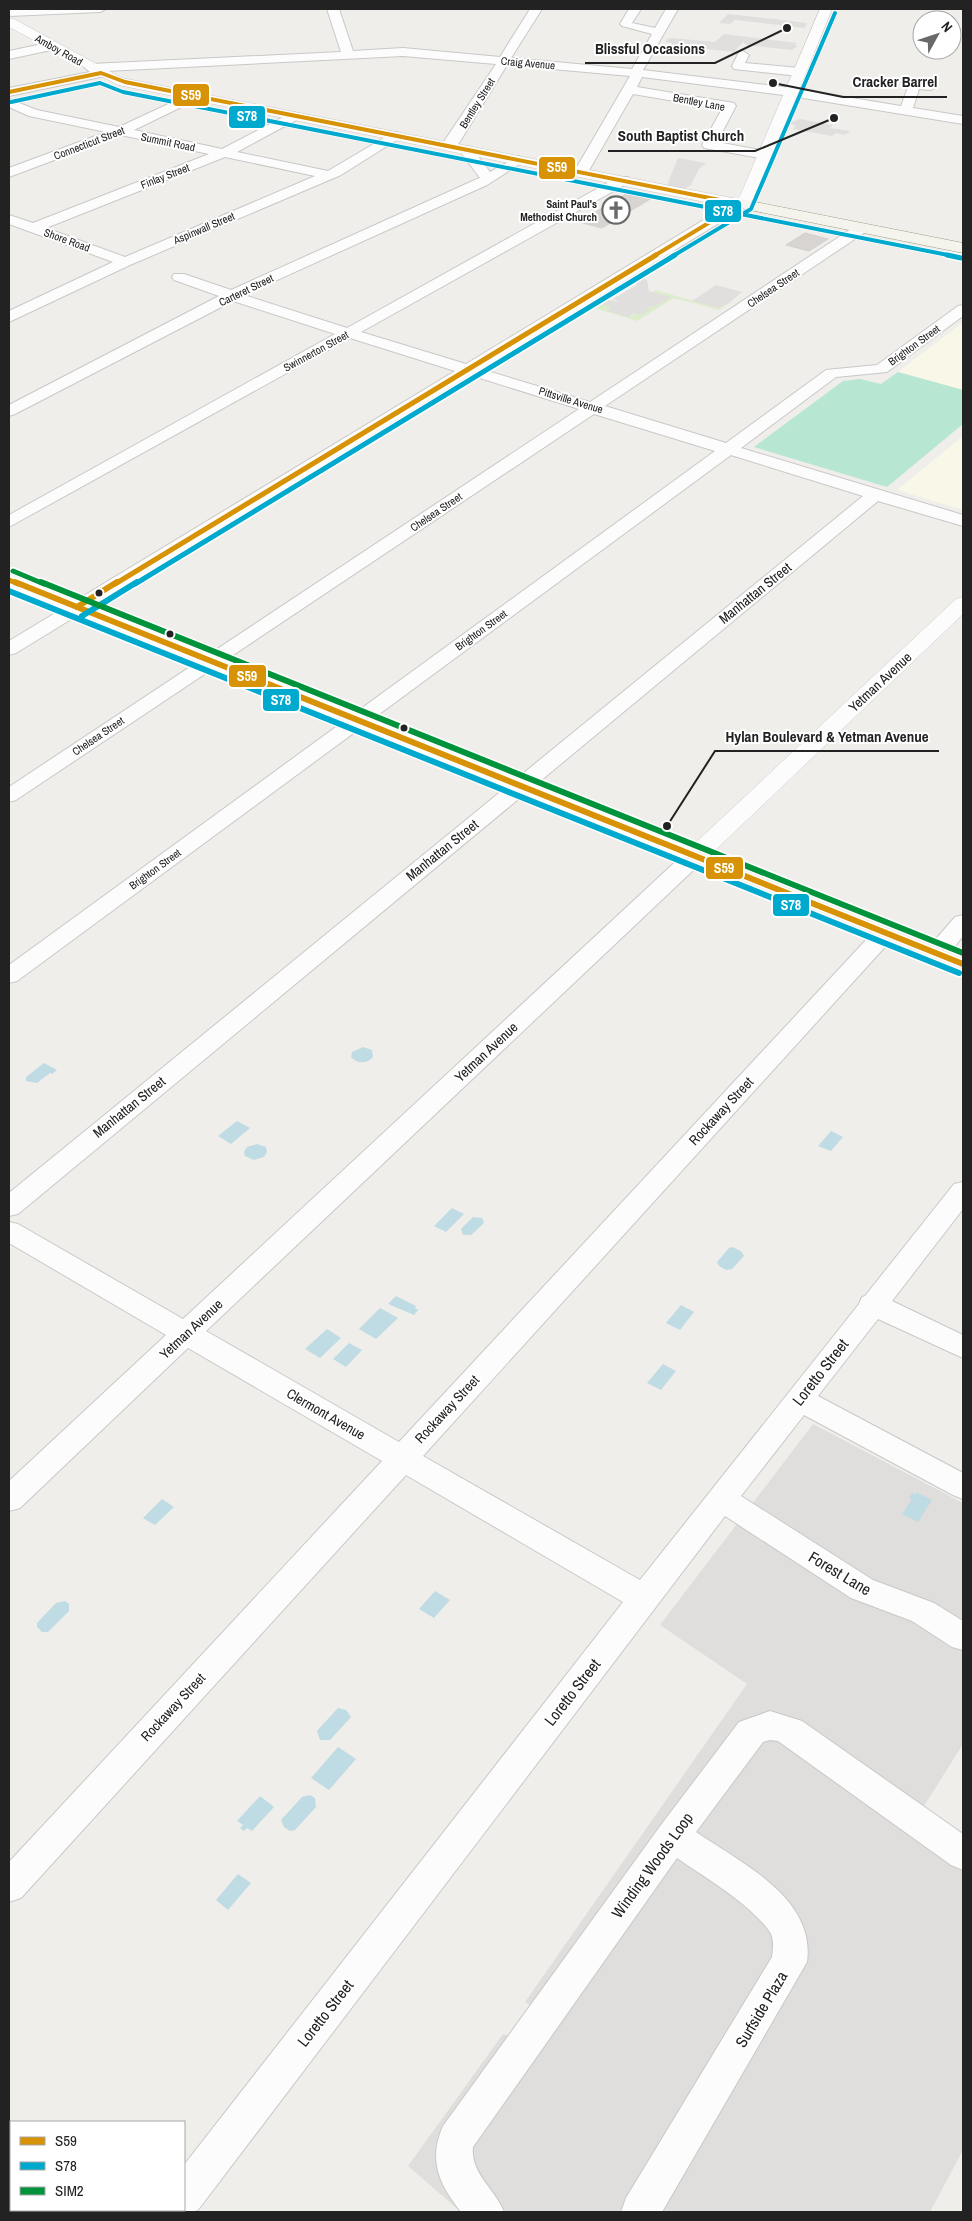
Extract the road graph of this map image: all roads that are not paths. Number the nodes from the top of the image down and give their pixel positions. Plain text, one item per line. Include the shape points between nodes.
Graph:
1 (100, 9) edge
2 (333, 9) edge
3 (536, 9) edge
4 (635, 9) edge
5 (672, 9) edge
6 (826, 9) edge
7 (9, 13) edge
8 (9, 22) edge
9 (658, 32) junction
10 (52, 46) junction
11 (348, 54) junction
12 (9, 55) edge
13 (743, 55) dead end
14 (503, 61) junction
15 (96, 70) junction
16 (799, 72) junction
17 (637, 73) junction
18 (931, 86) dead end
19 (629, 90) junction
20 (9, 92) edge
21 (791, 92) junction
22 (194, 96) junction
23 (9, 103) edge
24 (22, 110) junction
25 (906, 111) junction
26 (9, 115) edge
27 (293, 116) junction
28 (963, 120) edge
29 (119, 132) junction
30 (397, 136) junction
31 (448, 146) junction
32 (466, 150) junction
33 (223, 153) junction
34 (765, 156) junction
35 (519, 160) junction
36 (582, 172) junction
37 (9, 173) edge
38 (329, 175) junction
39 (488, 179) junction
40 (623, 180) junction
41 (740, 204) junction
42 (9, 219) edge
43 (33, 228) junction
44 (862, 228) junction
45 (963, 248) edge
46 (125, 262) junction
47 (180, 277) dead end
48 (233, 296) junction
49 (963, 309) edge
50 (9, 317) edge
51 (348, 333) junction
52 (468, 370) junction
53 (594, 407) junction
54 (9, 411) edge
55 (729, 449) junction
56 (876, 494) junction
57 (963, 521) edge
58 (9, 522) edge
59 (9, 580) edge
60 (963, 603) edge
61 (77, 607) junction
62 (9, 649) edge
63 (211, 662) junction
64 (357, 720) junction
65 (521, 786) junction
66 (9, 796) edge
67 (695, 856) junction
68 (963, 922) edge
69 (886, 932) junction
70 (936, 953) junction
71 (963, 964) edge
72 (9, 976) edge
73 (961, 1196) edge
74 (9, 1207) edge
75 (9, 1231) edge
76 (872, 1304) junction
77 (186, 1333) junction
78 (963, 1347) edge
79 (799, 1399) junction
80 (402, 1458) junction
81 (963, 1487) edge
82 (721, 1498) junction
83 (9, 1499) edge
84 (644, 1598) junction
85 (963, 1637) edge
86 (673, 1836) junction
87 (963, 1854) edge
88 (9, 1886) edge
89 (185, 2195) edge
90 (485, 2212) edge
91 (640, 2212) edge

1 - 7 street
2 - 11 street
3 - 14 street, Bentley Street
4 - 9 street via 626,24 628,26
5 - 9 street
6 - 16 street
8 - 10 street, Amboy Road
9 - 17 street
10 - 12 street
10 - 15 street, Amboy Road
11 - 14 street, Craig Avenue via 396,52
11 - 15 street, Craig Avenue
13 - 16 street via 738,66
14 - 17 street, Craig Avenue
14 - 31 street, Bentley Street
15 - 20 street, Craig Avenue
15 - 22 street, Amboy Road via 122,82
16 - 21 street
17 - 19 street
17 - 21 street, Craig Avenue
18 - 25 street via 914,84
19 - 34 street, Bentley Lane via 730,106 709,145
19 - 36 street
21 - 25 street, Craig Avenue
21 - 34 street
22 - 27 street, Amboy Road
22 - 29 street, Connecticut Street
23 - 24 street, Summit Road
24 - 26 street
24 - 29 street, Summit Road
25 - 28 street, Craig Avenue
27 - 30 street, Amboy Road
27 - 33 street, Finlay Street
29 - 33 street, Summit Road
29 - 37 street, Connecticut Street
30 - 31 street, Amboy Road
30 - 38 street, Aspinwall Street
31 - 32 street, Amboy Road
32 - 35 street, Amboy Road
32 - 39 street
33 - 38 street, Summit Road
33 - 43 street, Finlay Street
34 - 41 street via 747,198
35 - 36 street, Amboy Road
35 - 39 street, Carteret Street
36 - 40 street, Amboy Road
38 - 46 street, Aspinwall Street
39 - 48 street, Carteret Street
40 - 41 street, Amboy Road
40 - 51 street, Swinnerton Street
41 - 44 main road, Amboy Road
41 - 52 street
42 - 43 street, Shore Road
43 - 46 street, Shore Road
44 - 45 main road, Amboy Road
44 - 53 street, Chelsea Street
46 - 50 street, Aspinwall Street
47 - 48 street, Pittsville Avenue
48 - 51 street, Pittsville Avenue
48 - 54 street, Carteret Street
49 - 55 street, Brighton Street via 881,369 832,373
51 - 52 street, Pittsville Avenue
51 - 58 street, Swinnerton Street
52 - 53 street, Pittsville Avenue
52 - 61 street
53 - 55 street, Pittsville Avenue
53 - 63 street, Chelsea Street
55 - 56 street, Pittsville Avenue
55 - 64 street, Brighton Street
56 - 57 street, Pittsville Avenue
56 - 65 street, Manhattan Street
59 - 61 street
60 - 67 street, Yetman Avenue
61 - 62 street
61 - 63 street
63 - 64 street
63 - 66 street, Chelsea Street
64 - 65 street
64 - 72 street, Brighton Street
65 - 67 street
65 - 74 street, Manhattan Street
67 - 69 main road
67 - 77 street, Yetman Avenue
68 - 70 street
69 - 70 main road
69 - 80 street, Rockaway Street
70 - 71 main road
73 - 76 street, Loretto Street
75 - 77 street, Clermont Avenue
76 - 78 street
76 - 79 street, Loretto Street
77 - 80 street, Clermont Avenue
77 - 83 street, Yetman Avenue
79 - 81 street
79 - 82 street, Loretto Street
80 - 84 street, Clermont Avenue
80 - 88 street, Rockaway Street
82 - 84 street, Loretto Street
82 - 85 street, Forest Lane via 862,1588 923,1612
84 - 89 street, Loretto Street
86 - 87 street, Winding Woods Loop via 751,1732 768,1724 790,1731
86 - 90 street, Winding Woods Loop via 456,2139 452,2156 455,2167
86 - 91 street, Surfside Plaza via 767,1903 785,1925 792,1945 789,1962

